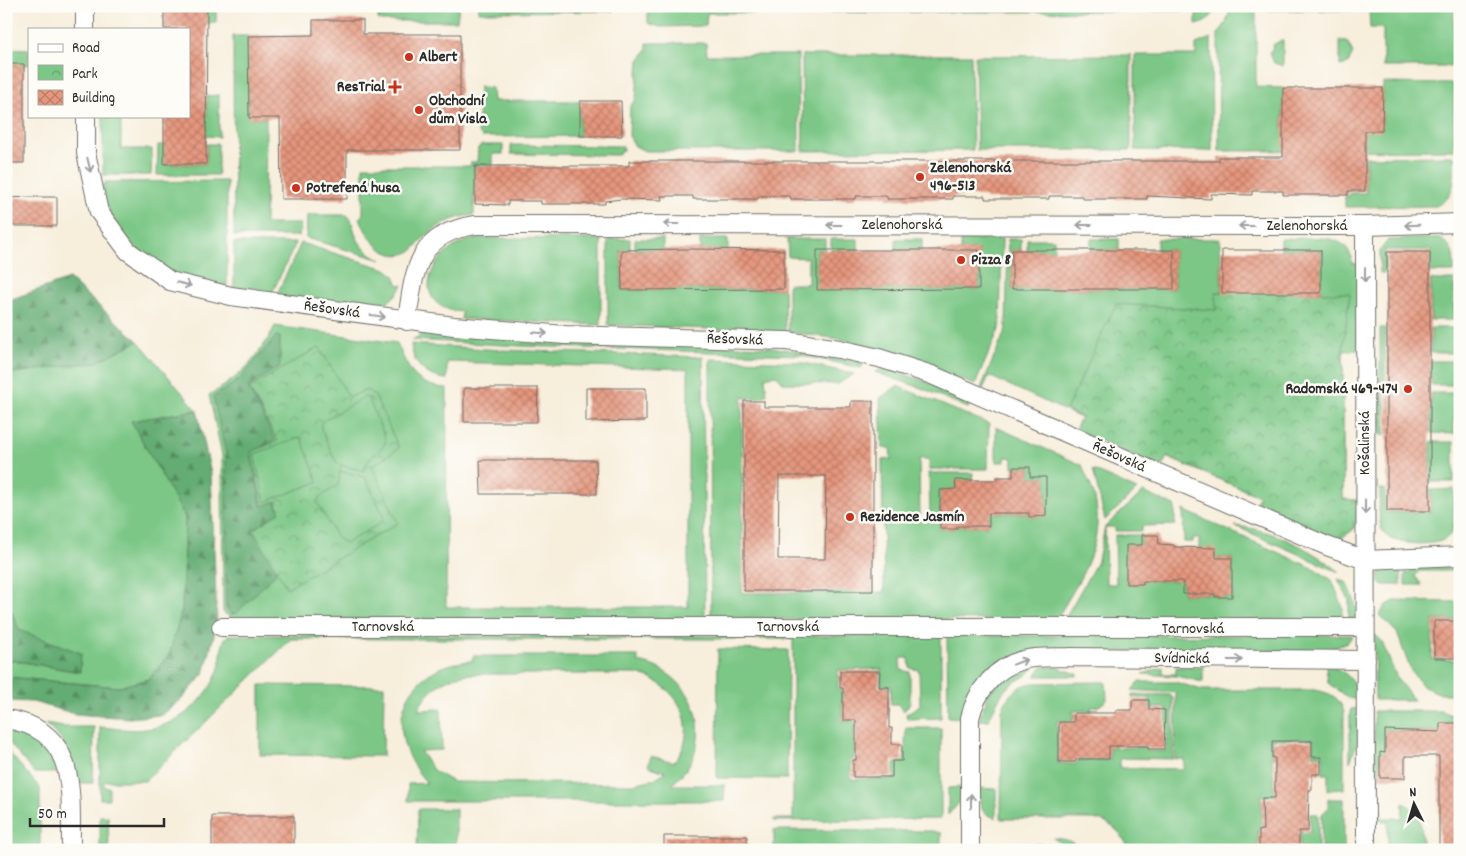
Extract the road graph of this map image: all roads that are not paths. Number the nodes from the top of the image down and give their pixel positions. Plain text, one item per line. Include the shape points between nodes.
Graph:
1 (85, 6) edge
2 (86, 28) edge
3 (86, 118) edge
4 (1460, 223) edge
5 (1365, 226) junction
6 (407, 321) junction
7 (1460, 556) edge
8 (1365, 560) junction
9 (221, 627) dead end
10 (1355, 627) dead end
11 (1366, 660) junction
12 (6, 719) edge
13 (70, 850) edge
14 (970, 850) edge
15 (1366, 850) edge

1 - 2 street
3 -> 6 street, Řešovská via 86,152 99,212 128,251 170,281 231,296
4 -> 5 street, Zelenohorská
5 -> 6 street, Zelenohorská via 476,225 448,231 425,249 416,267
5 -> 8 street, Košalinská
6 -> 8 street, Řešovská via 565,335 787,341 879,358 932,375 1227,504
7 - 8 street, Řešovská
8 - 11 street, Košalinská
9 - 10 street, Tarnovská
14 -> 11 street, Svídnická via 970,718 973,704 996,674 1023,660 1070,657
11 - 15 street
12 - 13 street via 38,728 63,757 69,772

